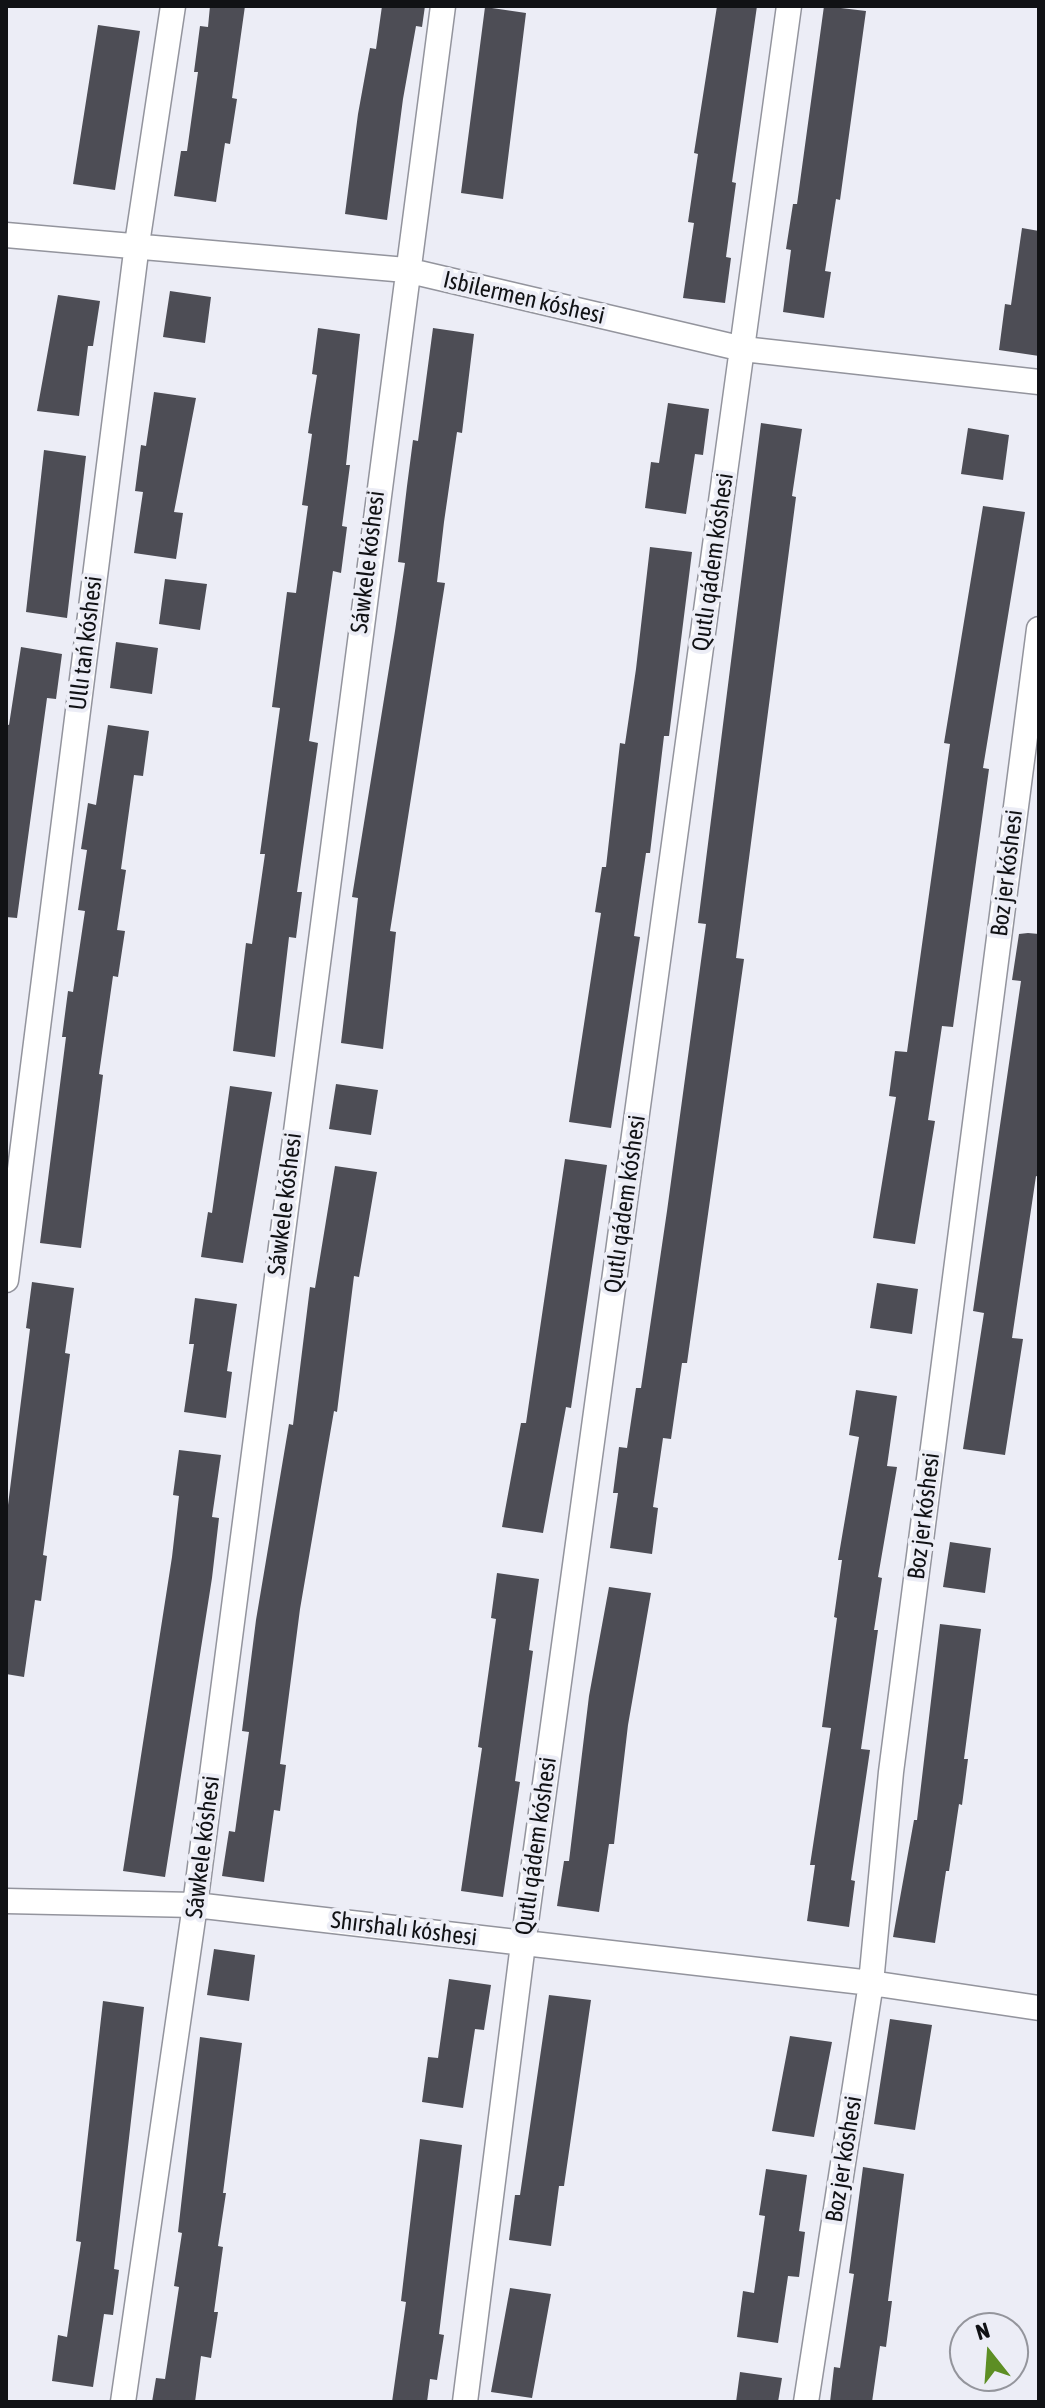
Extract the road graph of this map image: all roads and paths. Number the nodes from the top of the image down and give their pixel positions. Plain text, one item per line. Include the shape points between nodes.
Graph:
1 (173, 6) edge
2 (443, 6) edge
3 (789, 6) edge
4 (6, 235) edge
5 (137, 244) junction
6 (406, 270) junction
7 (743, 349) junction
8 (1039, 382) edge
9 (1039, 629) edge
10 (6, 1280) edge
11 (6, 1901) edge
12 (195, 1905) junction
13 (523, 1944) junction
14 (871, 1983) junction
15 (1039, 2008) edge
16 (123, 2402) edge
17 (465, 2402) edge
18 (806, 2402) edge

1 - 5 street, Ullı tań kóshesi
2 - 6 street, Sáwkele kóshesi
3 - 7 street, Qutlı qádem kóshesi
4 - 5 street, Isbilermen kóshesi
5 - 6 street, Isbilermen kóshesi
5 - 10 street, Ullı tań kóshesi
6 - 7 street, Isbilermen kóshesi
6 - 12 street, Sáwkele kóshesi
7 - 8 street, Isbilermen kóshesi
7 - 13 street, Qutlı qádem kóshesi
9 - 14 street, Boz jer kóshesi via 891,1772
11 - 12 street, Shırshalı kóshesi
12 - 13 street, Shırshalı kóshesi
12 - 16 street, Sáwkele kóshesi
13 - 14 street, Shırshalı kóshesi
13 - 17 street, Qutlı qádem kóshesi
14 - 15 street, Shırshalı kóshesi
14 - 18 street, Boz jer kóshesi

